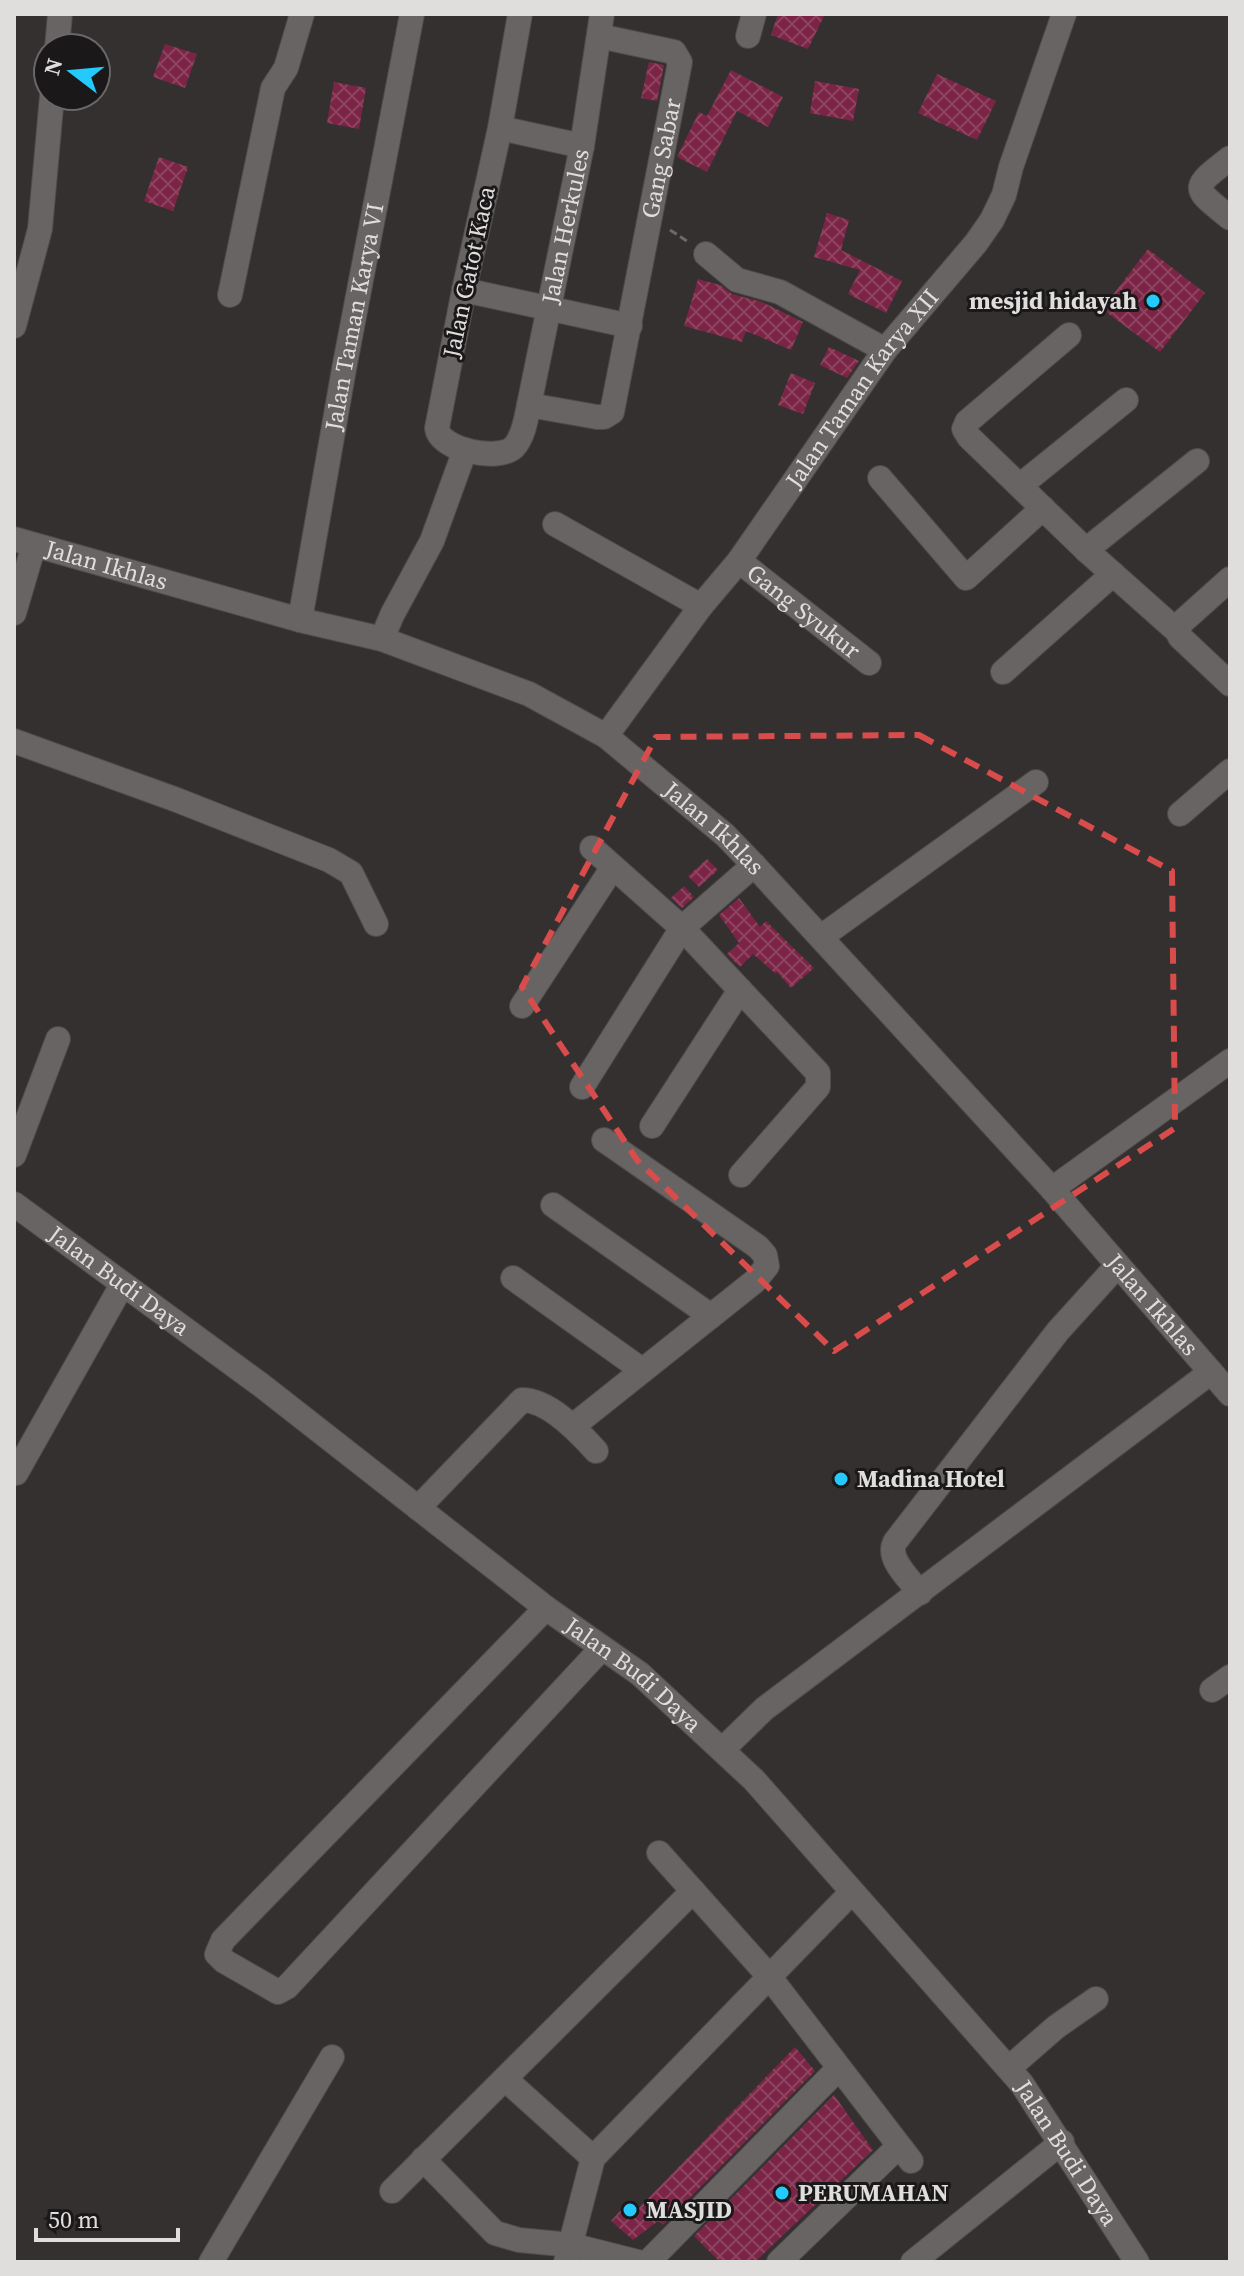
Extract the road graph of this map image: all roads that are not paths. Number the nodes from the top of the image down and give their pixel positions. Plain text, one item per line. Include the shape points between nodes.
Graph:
1 (302, 14) edge
2 (412, 14) edge
3 (520, 14) edge
4 (1064, 14) edge
5 (600, 25) edge
6 (51, 112) edge
7 (500, 128) junction
8 (582, 146) junction
9 (1230, 158) edge
10 (1230, 218) edge
11 (706, 254) road end
12 (464, 290) junction
13 (230, 295) dead end
14 (547, 309) junction
15 (14, 326) edge
16 (630, 326) junction
17 (1069, 335) dead end
18 (885, 350) junction
19 (1126, 400) dead end
20 (529, 405) junction
21 (465, 450) junction
22 (1197, 461) dead end
23 (880, 478) dead end
24 (1021, 485) junction
25 (1043, 508) junction
26 (555, 524) dead end
27 (24, 542) edge
28 (1086, 550) junction
29 (739, 561) junction
30 (1113, 574) junction
31 (1230, 579) edge
32 (701, 606) junction
33 (14, 613) edge
34 (300, 620) junction
35 (1177, 631) junction
36 (382, 639) junction
37 (869, 663) dead end
38 (1003, 672) dead end
39 (1230, 684) edge
40 (606, 736) junction
41 (14, 741) edge
42 (1230, 771) edge
43 (1036, 782) dead end
44 (1180, 814) dead end
45 (592, 848) dead end
46 (754, 865) junction
47 (613, 867) junction
48 (376, 924) dead end
49 (682, 928) junction
50 (821, 937) junction
51 (740, 990) junction
52 (522, 1006) dead end
53 (58, 1039) dead end
54 (1230, 1061) edge
55 (582, 1087) dead end
56 (652, 1126) dead end
57 (604, 1140) dead end
58 (14, 1155) edge
59 (741, 1175) dead end
60 (1052, 1189) junction
61 (14, 1204) edge
62 (553, 1205) dead end
63 (1117, 1266) junction
64 (513, 1278) dead end
65 (122, 1285) junction
66 (711, 1316) junction
67 (642, 1370) junction
68 (1211, 1372) junction
69 (1230, 1394) edge
70 (573, 1426) junction
71 (596, 1451) dead end
72 (16, 1473) edge
73 (418, 1508) junction
74 (920, 1593) junction
75 (546, 1608) junction
76 (602, 1648) junction
77 (722, 1750) junction
78 (659, 1853) dead end
79 (693, 1891) junction
80 (851, 1893) junction
81 (768, 1975) junction
82 (1096, 1999) dead end
83 (332, 2057) dead end
84 (839, 2068) junction
85 (1009, 2068) junction
86 (505, 2079) junction
87 (1062, 2142) junction
88 (593, 2158) junction
89 (423, 2159) junction
90 (392, 2191) dead end
91 (569, 2254) edge
92 (211, 2262) edge
93 (638, 2262) edge
94 (648, 2262) edge
95 (779, 2262) edge
96 (913, 2262) edge
97 (1137, 2262) edge

1 - 13 street via 286,68 273,88
2 - 34 street, Jalan Taman Karya VI
3 - 7 street, Jalan Gatot Kaca
4 - 18 street, Jalan Taman Karya XII via 992,220
5 - 8 street, Jalan Herkules
5 - 16 street, Gang Sabar via 679,56 659,222
6 - 15 street via 40,229
7 - 8 street
7 - 12 street, Jalan Gatot Kaca
8 - 14 street, Jalan Herkules
9 - 10 street via 1203,179 1200,188
11 - 18 street via 737,280 780,292
12 - 14 street
12 - 21 street, Jalan Gatot Kaca via 437,428 444,442
14 - 16 street
14 - 20 street, Jalan Herkules
16 - 20 street via 608,416
17 - 24 street via 965,426 969,437
18 - 29 street, Jalan Taman Karya XII
19 - 24 street
20 - 21 street, Jalan Herkules via 513,448 495,455
21 - 36 street via 432,541
22 - 28 street
23 - 25 street via 966,578
24 - 25 street
25 - 28 street
26 - 32 street
27 - 33 street
27 - 34 street, Jalan Ikhlas
28 - 30 street
29 - 32 street, Jalan Taman Karya XII
29 - 37 street, Gang Syukur
30 - 35 street
30 - 38 street
31 - 35 street
32 - 40 street, Jalan Taman Karya XII
34 - 36 street, Jalan Ikhlas
35 - 39 street
36 - 40 street, Jalan Ikhlas via 529,694
40 - 46 street, Jalan Ikhlas
41 - 48 street via 329,860 351,873
42 - 44 street
43 - 50 street
45 - 47 street
46 - 49 street
46 - 50 street, Jalan Ikhlas
47 - 49 street
47 - 52 street
49 - 51 street
49 - 55 street
50 - 60 street, Jalan Ikhlas
51 - 56 street
51 - 59 street via 819,1078 818,1087
53 - 58 street
54 - 60 street
57 - 66 street via 765,1255 763,1272
60 - 63 street, Jalan Ikhlas
61 - 65 street, Jalan Budi Daya
62 - 66 street
63 - 68 street, Jalan Ikhlas
63 - 74 street via 1058,1331 895,1542 894,1558
64 - 67 street
65 - 72 street
65 - 73 street, Jalan Budi Daya
66 - 67 street
67 - 70 street
68 - 69 street, Jalan Ikhlas
68 - 74 street
70 - 71 street
70 - 73 street via 532,1400 522,1400
73 - 75 street, Jalan Budi Daya
74 - 77 street via 764,1709
75 - 76 street, Jalan Budi Daya
75 - 76 street via 223,1940 217,1954 224,1961 278,1992 287,1987
76 - 77 street, Jalan Budi Daya via 640,1674
77 - 80 street, Jalan Budi Daya
78 - 79 street
79 - 81 street
79 - 86 street
80 - 81 street
80 - 85 street, Jalan Budi Daya
81 - 84 street
81 - 88 street
82 - 85 street
83 - 92 street
84 - 94 street
84 - 95 street via 905,2154
85 - 87 street, Jalan Budi Daya
86 - 88 street
86 - 89 street
87 - 96 street
87 - 97 street, Jalan Budi Daya
88 - 91 street
89 - 90 street
89 - 91 street via 495,2233
91 - 93 street

